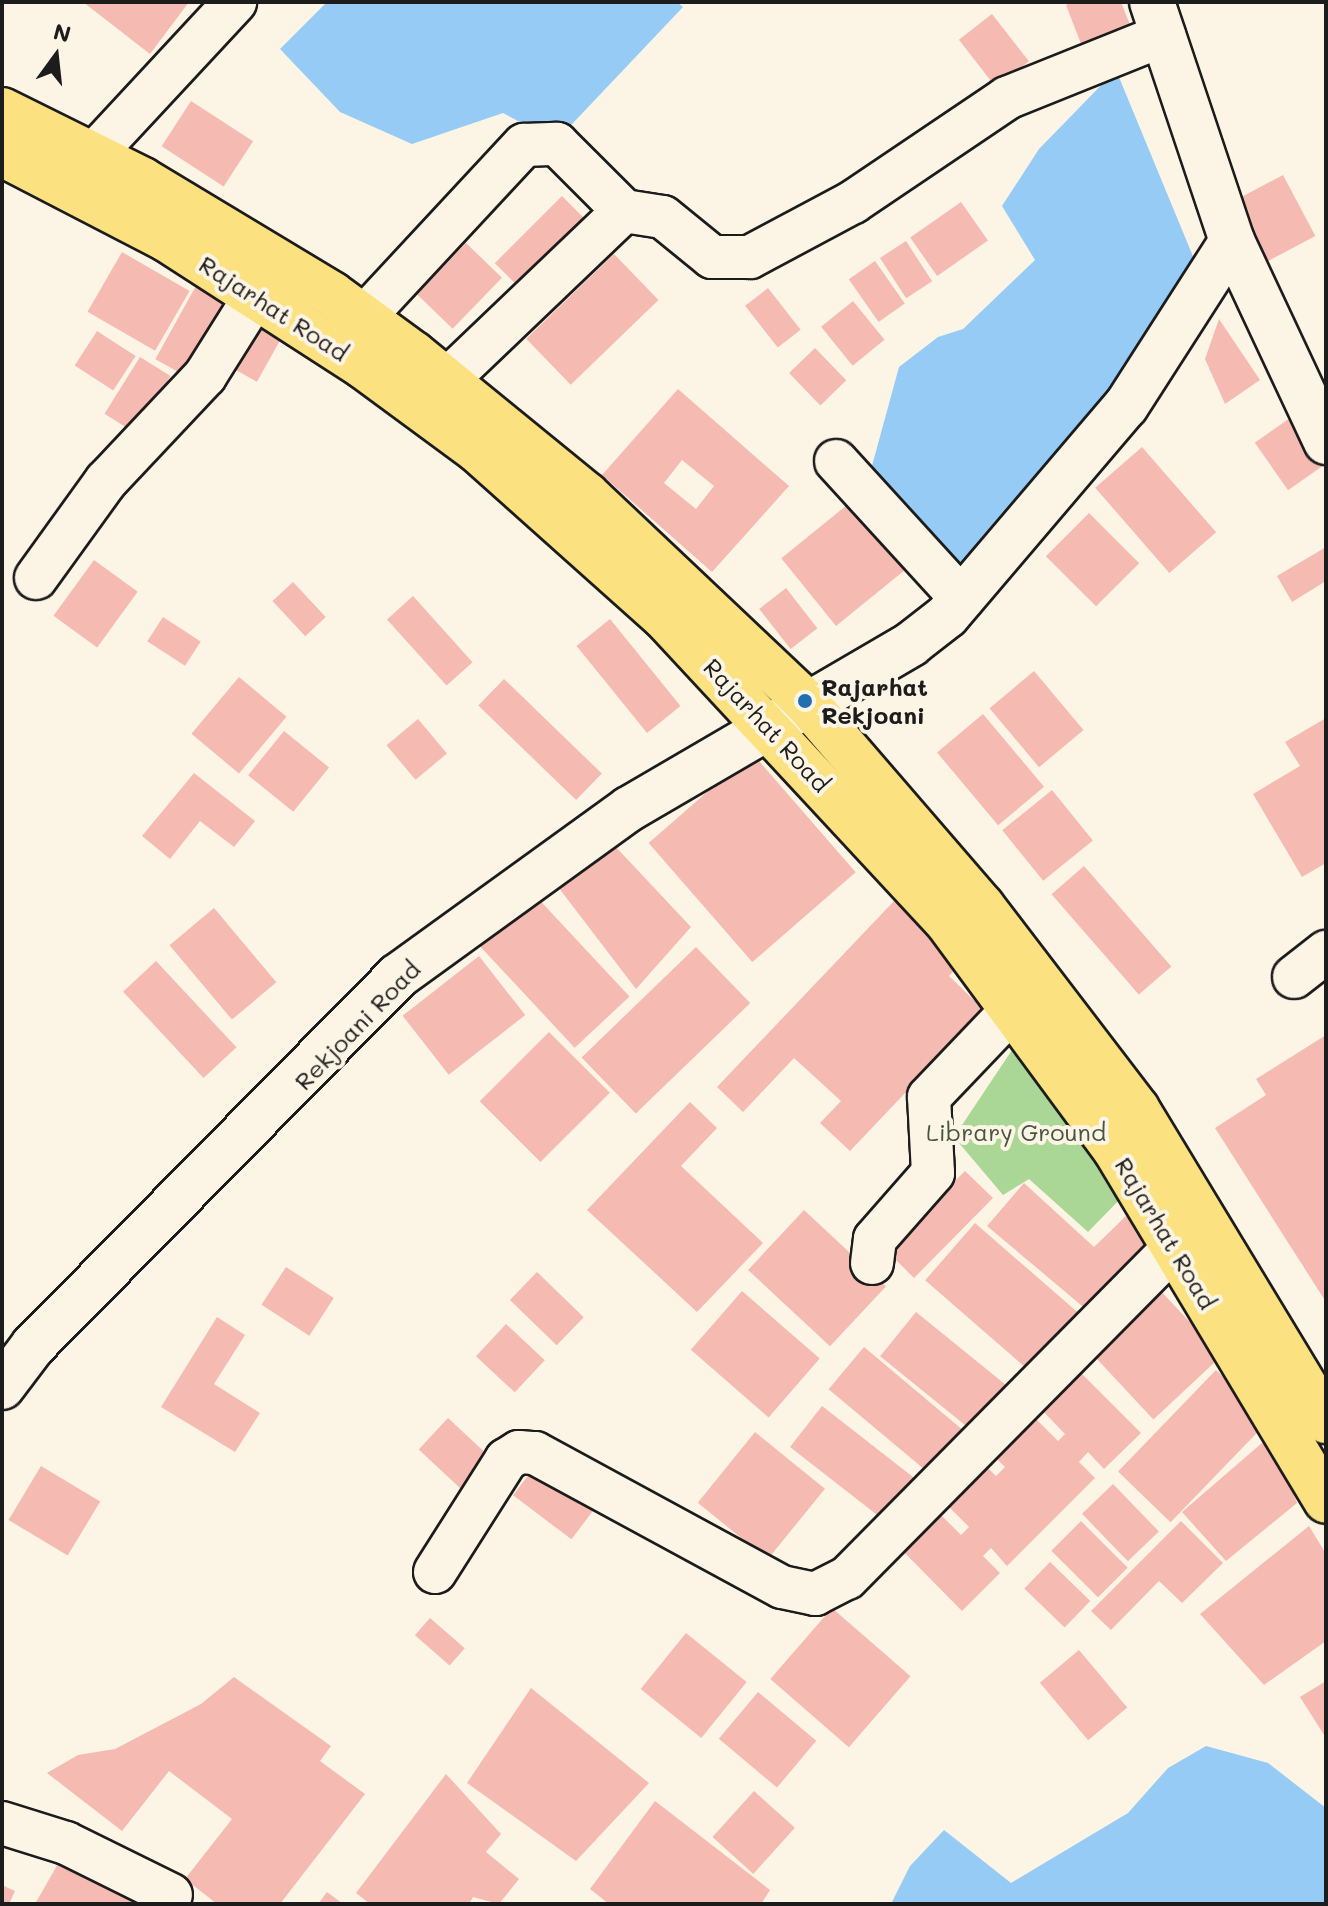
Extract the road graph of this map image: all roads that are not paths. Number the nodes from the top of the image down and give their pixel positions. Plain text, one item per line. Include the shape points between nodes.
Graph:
1 (235, 2) edge
2 (1158, 19) edge
3 (2, 110) edge
4 (2, 154) edge
5 (93, 155) junction
6 (624, 211) junction
7 (1232, 241) junction
8 (257, 293) junction
9 (364, 317) junction
10 (447, 380) junction
11 (1326, 442) edge
12 (836, 461) dead end
13 (36, 578) dead end
14 (962, 599) junction
15 (805, 701) junction
16 (770, 726) junction
17 (1012, 1010) junction
18 (1174, 1247) junction
19 (872, 1263) dead end
20 (2, 1387) edge
21 (1326, 1421) edge
22 (1326, 1501) edge
23 (435, 1572) dead end
24 (2, 1823) edge
25 (171, 1895) dead end

1 - 5 street
2 - 6 street via 1007,98 866,194 750,257 712,257 663,217
2 - 7 street
3 - 5 main road, Rajarhat Road
4 - 8 main road, Rajarhat Road
5 - 9 main road, Rajarhat Road
6 - 9 street via 557,144 524,145
6 - 10 street
7 - 11 street
7 - 14 street, Rekjoani Road via 1126,406
8 - 13 street via 205,376 106,481
8 - 16 main road, Rajarhat Road via 477,450 664,617
9 - 10 main road, Rajarhat Road
10 - 15 main road, Rajarhat Road via 587,495
12 - 14 street
14 - 15 street, Rekjoani Road via 911,644
15 - 16 street, Rekjoani Road
15 - 21 main road, Rajarhat Road via 982,906 1137,1109
16 - 17 main road, Rajarhat Road via 945,919
16 - 20 street, Rekjoani Road via 629,809 398,976 301,1083 33,1346
17 - 18 main road, Rajarhat Road via 1116,1151
17 - 19 street via 929,1097 933,1173 875,1239
18 - 22 main road, Rajarhat Road
18 - 23 street via 847,1578 815,1594 782,1587 535,1453 519,1452 506,1460
24 - 25 street via 66,1843

